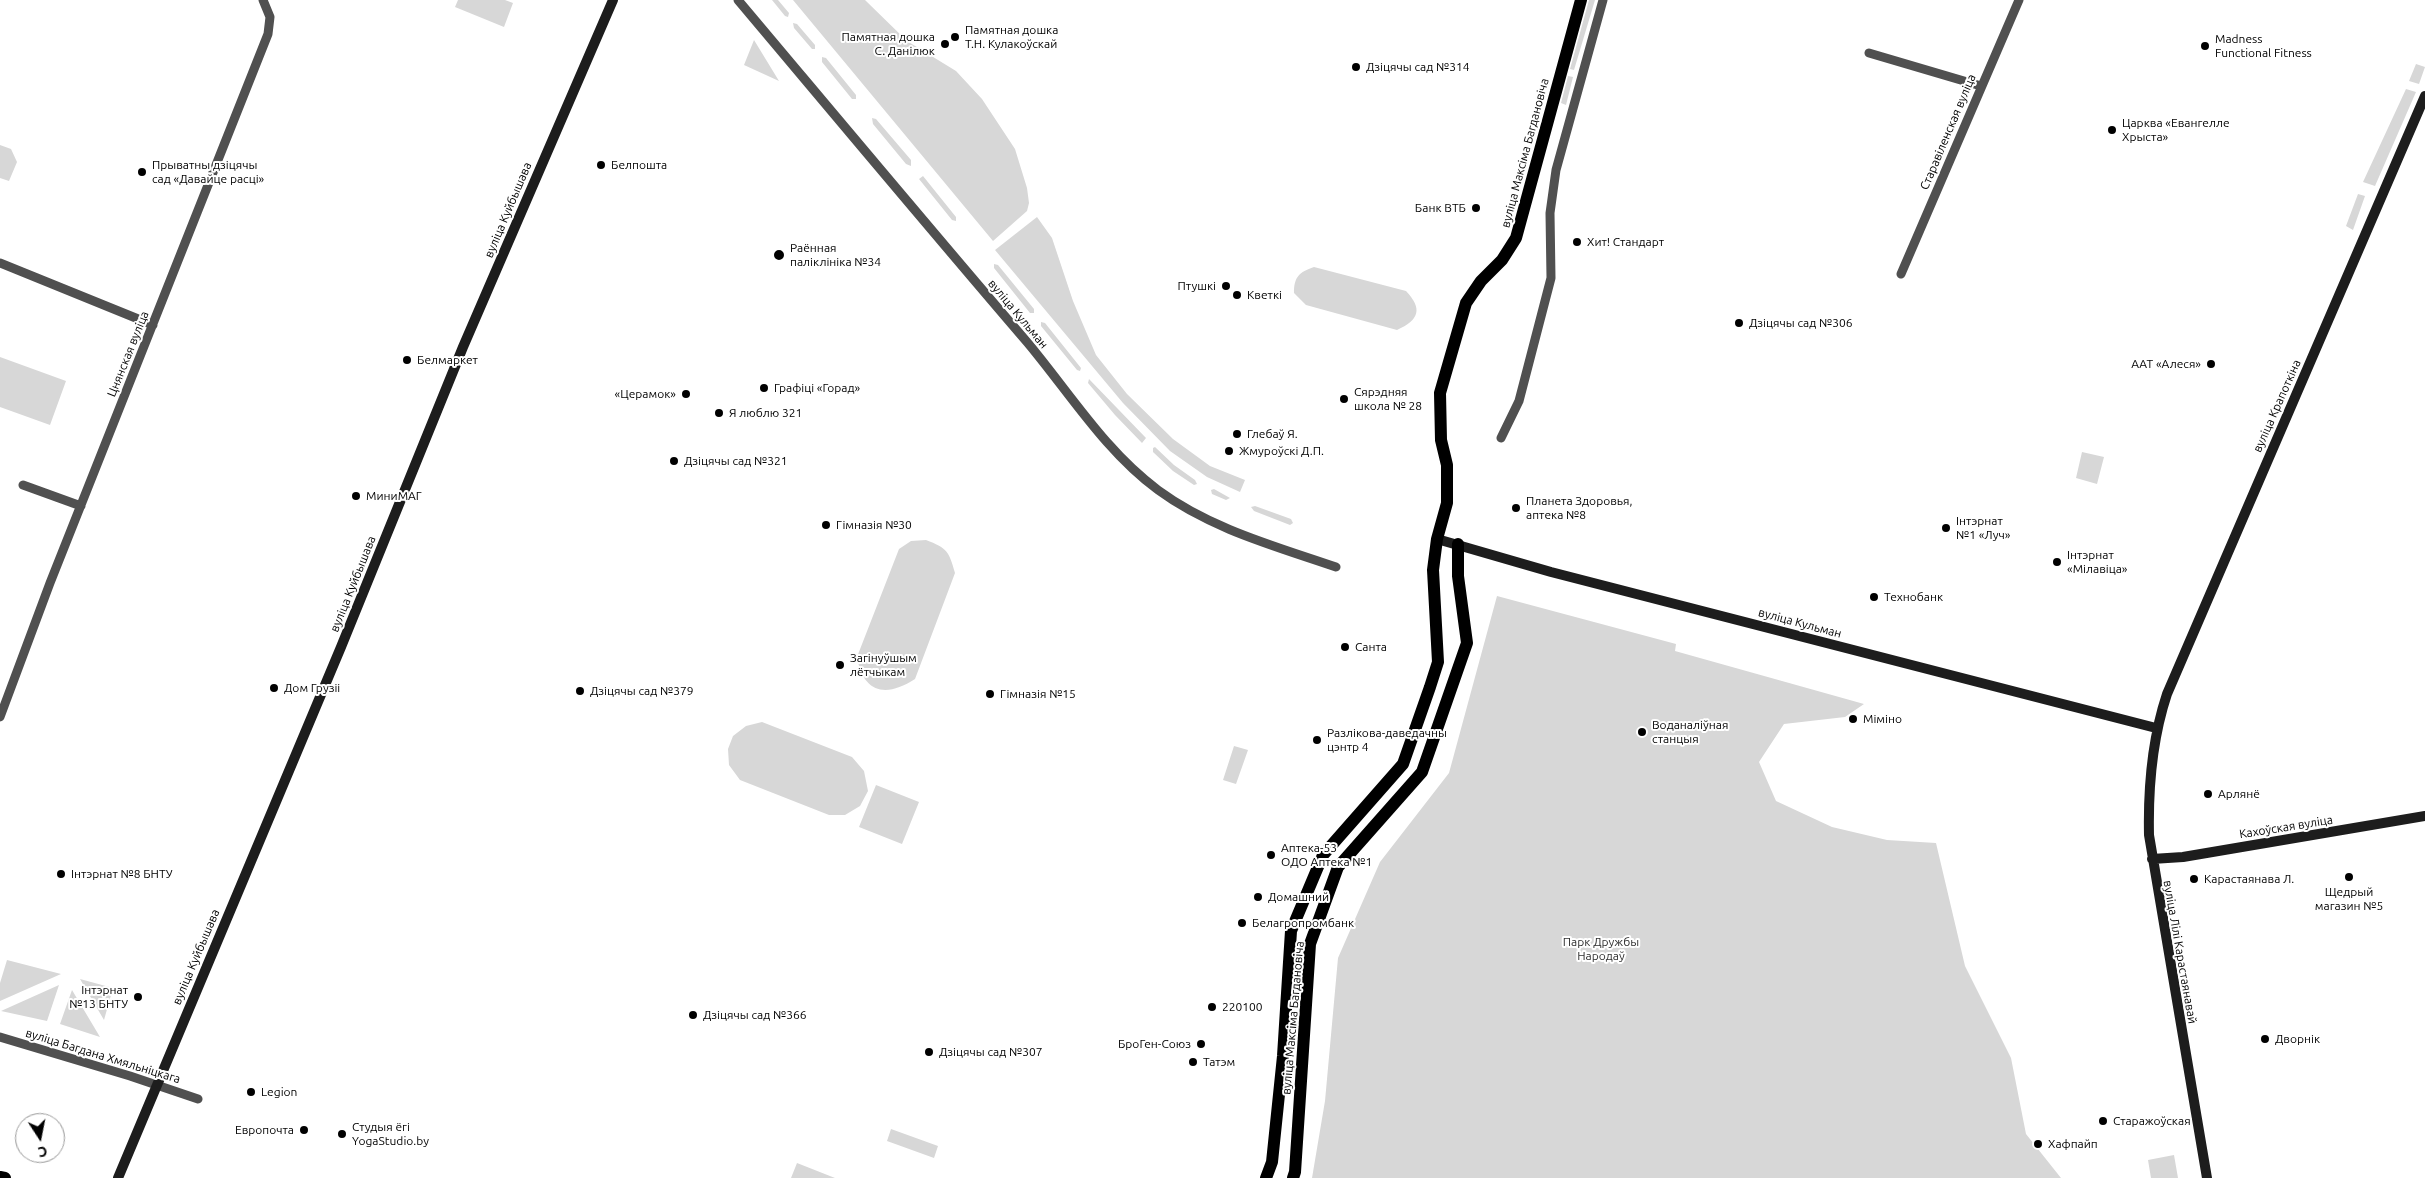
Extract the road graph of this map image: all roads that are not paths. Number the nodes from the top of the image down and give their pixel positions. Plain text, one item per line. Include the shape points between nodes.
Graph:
1 (263, 0) edge
2 (612, 0) edge
3 (738, 0) edge
4 (1581, 0) edge
5 (1603, 0) edge
6 (2019, 0) edge
7 (1869, 53) dead end
8 (1981, 86) junction
9 (2425, 96) edge
10 (0, 263) edge
11 (1901, 274) dead end
12 (153, 325) junction
13 (1501, 438) dead end
14 (22, 485) dead end
15 (81, 506) junction
16 (1437, 539) junction
17 (1458, 544) junction
18 (1336, 567) dead end
19 (1, 713) edge
20 (2156, 728) junction
21 (2425, 816) edge
22 (2152, 859) junction
23 (0, 1037) edge
24 (157, 1085) junction
25 (198, 1099) dead end
26 (0, 1177) edge
27 (4, 1178) edge
28 (118, 1178) edge
29 (1266, 1178) edge
30 (1292, 1178) edge
31 (2207, 1178) edge

1 - 12 street, Цнянская вуліца via 270,18 268,34
2 - 24 main road, вуліца Куйбышава via 463,347 341,648
3 - 18 street, вуліца Кульман via 1038,355 1100,434 1151,484 1209,521
4 - 16 main road, вуліца Максіма Багдановіча via 1516,238 1466,303 1450,352 1440,393 1447,502
5 - 13 street via 1552,188 1551,278 1519,401
6 - 8 street, Старавіленская вуліца
7 - 8 street
8 - 11 street, Старавіленская вуліца
9 - 20 main road, вуліца Крапоткіна via 2167,694
10 - 12 street
12 - 15 street, Цнянская вуліца
14 - 15 street
15 - 19 street, Цнянская вуліца
16 - 17 main road, вуліца Кульман
16 - 29 main road, вуліца Максіма Багдановіча via 1433,570 1438,662 1404,764 1323,854 1291,931 1280,1085 1272,1162
17 - 20 main road, вуліца Кульман via 1552,572
17 - 30 main road, вуліца Максіма Багдановіча via 1458,576 1467,643 1422,772 1338,868 1310,944 1295,1172
20 - 22 main road, вуліца Лілі Карастаянавай via 2148,800
21 - 22 main road, Кахоўская вуліца via 2183,858
22 - 31 main road, вуліца Лілі Карастаянавай
23 - 24 street, вуліца Багдана Хмяльніцкага
24 - 25 street, вуліца Багдана Хмяльніцкага
24 - 28 main road, вуліца Куйбышава
26 - 27 main road

